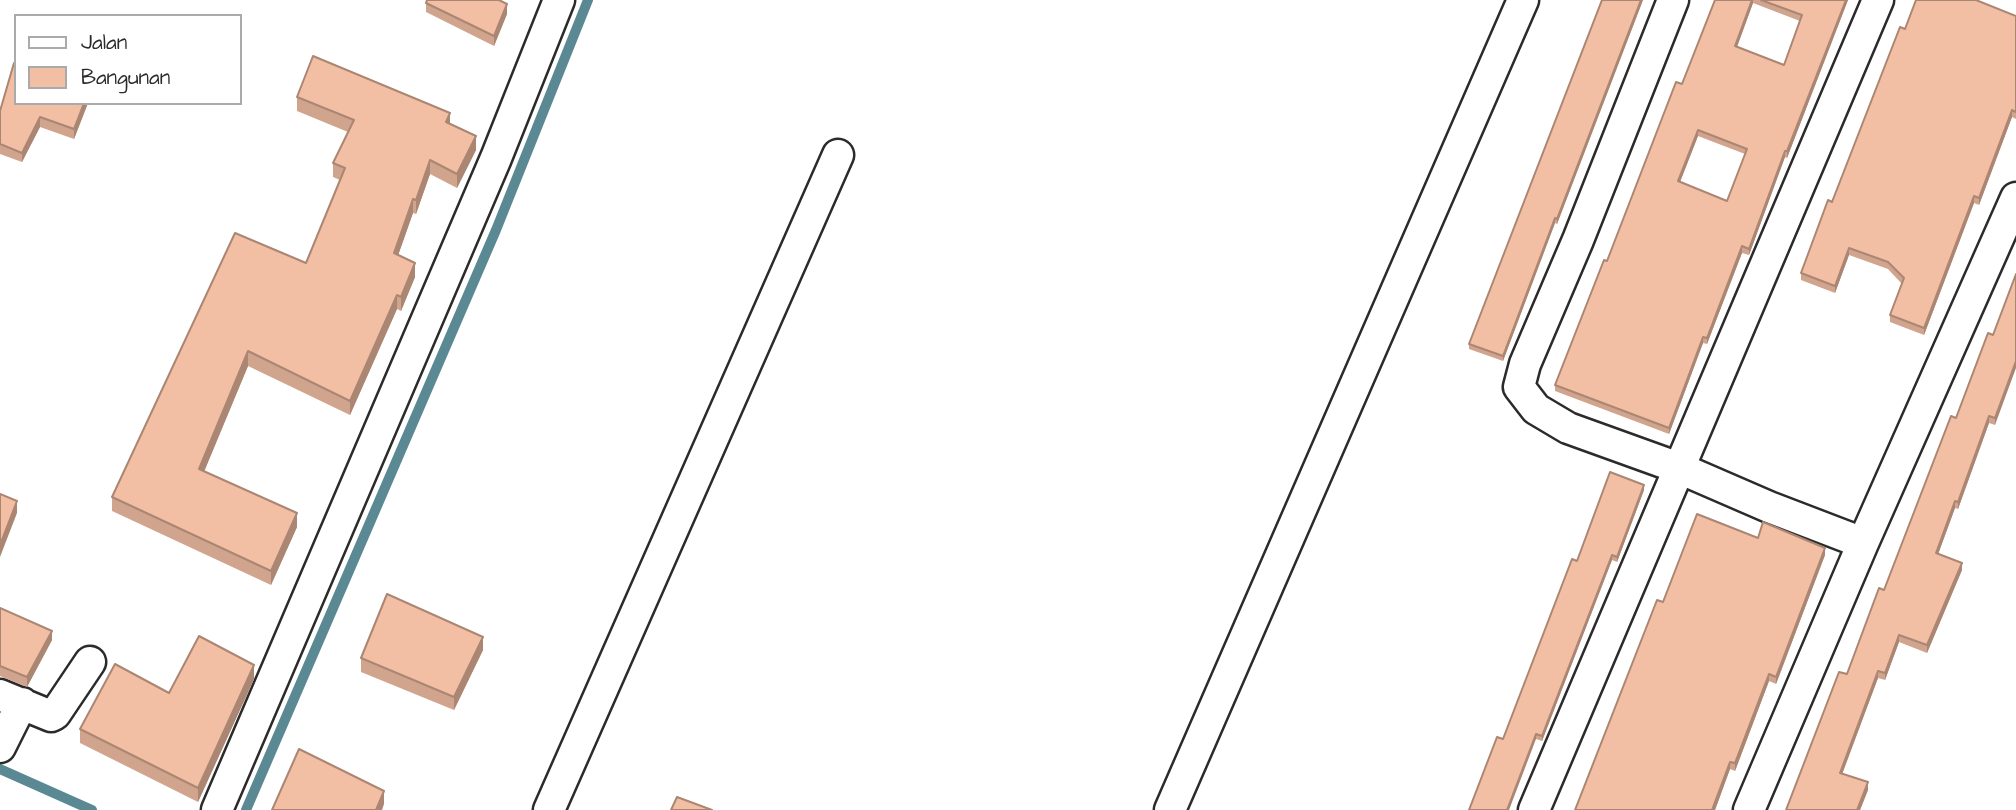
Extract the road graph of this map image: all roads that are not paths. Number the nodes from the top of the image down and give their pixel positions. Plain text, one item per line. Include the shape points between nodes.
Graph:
1 (559, 0) edge
2 (1522, 0) edge
3 (1673, 0) edge
4 (1878, 0) edge
5 (838, 155) dead end
6 (2016, 198) edge
7 (1679, 468) junction
8 (1863, 544) junction
9 (90, 662) dead end
10 (12, 706) edge
11 (0, 747) edge
12 (217, 810) edge
13 (548, 810) edge
14 (1170, 810) edge
15 (1534, 810) edge
16 (1749, 810) edge

1 - 12 street
2 - 14 street
3 - 7 street via 1519,387 1536,409 1568,428
4 - 7 street
5 - 13 street
6 - 8 street
7 - 8 street
7 - 15 street
8 - 16 street
9 - 10 street via 51,716
10 - 11 street

